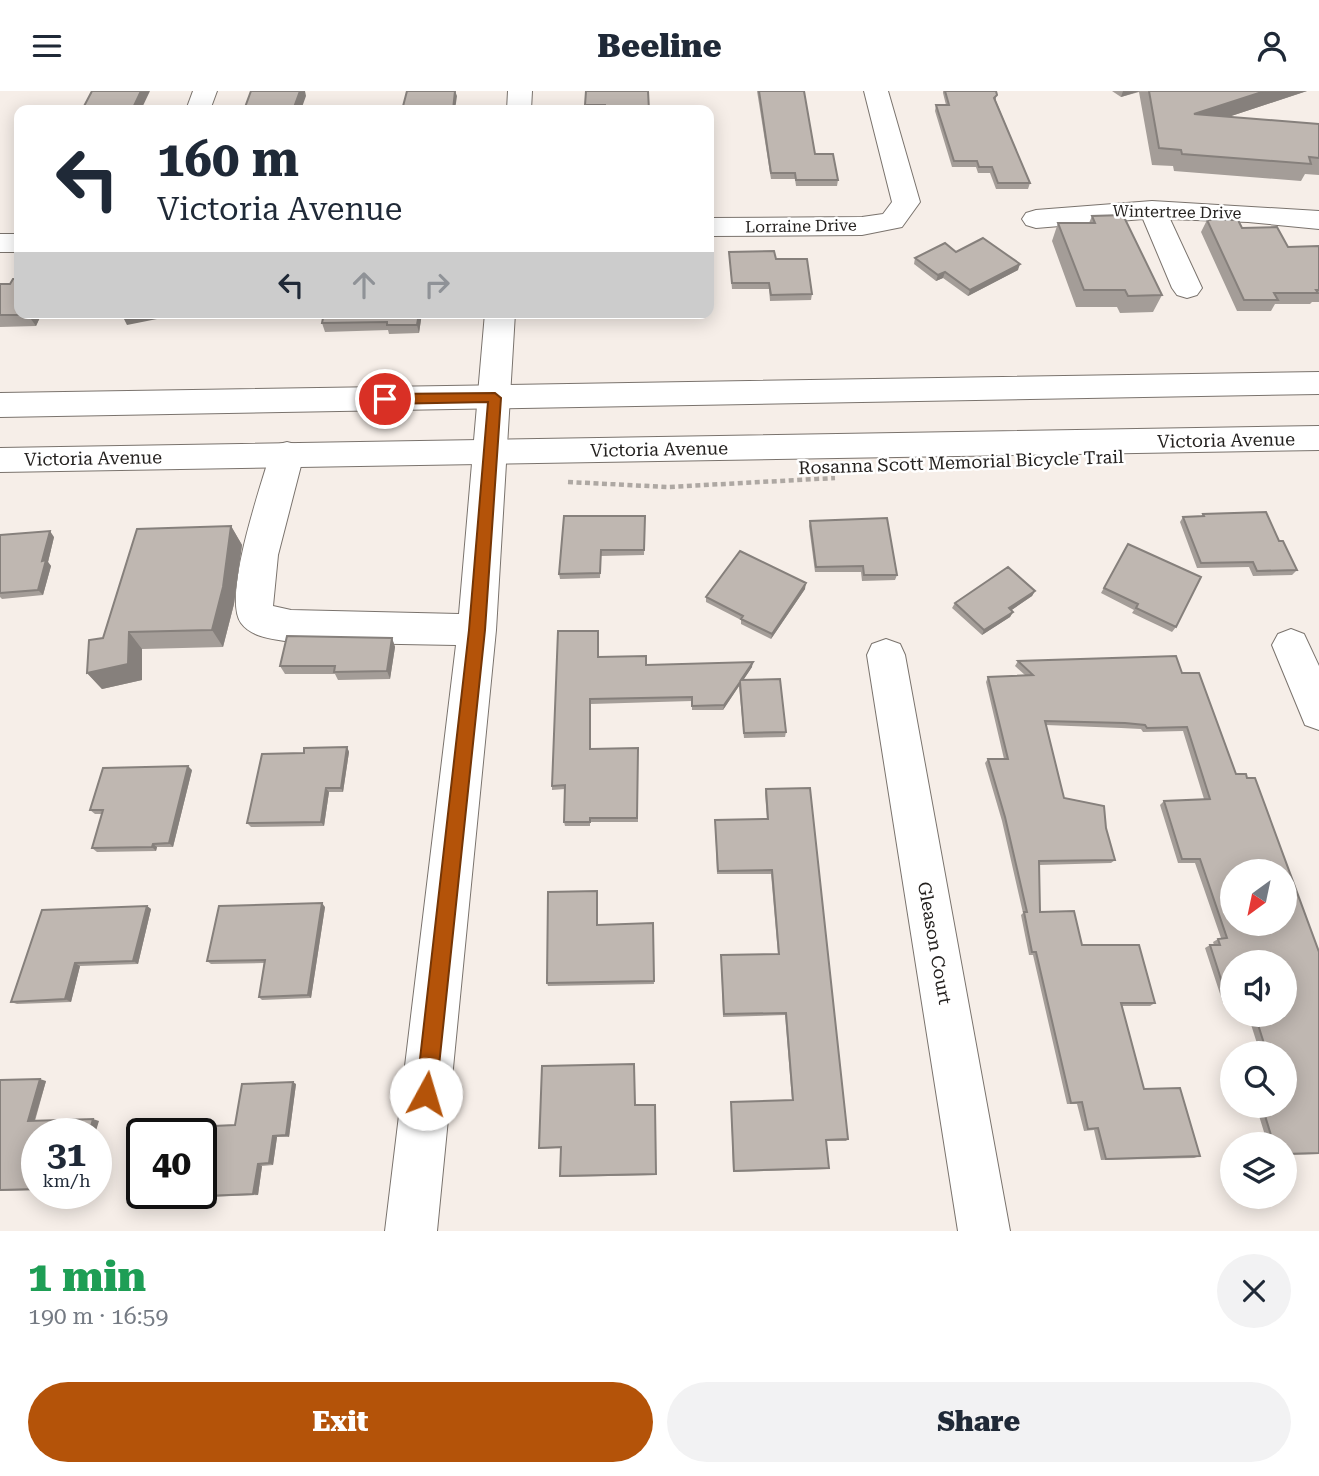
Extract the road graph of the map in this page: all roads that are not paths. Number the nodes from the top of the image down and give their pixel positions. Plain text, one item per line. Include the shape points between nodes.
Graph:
1 (876, 91) edge
2 (1152, 209) junction
3 (1036, 219) dead end
4 (1319, 220) edge
5 (714, 227) edge
6 (1187, 288) dead end
7 (499, 319) edge
8 (1319, 383) edge
9 (495, 398) junction
10 (0, 405) edge
11 (1319, 438) edge
12 (492, 452) junction
13 (287, 454) junction
14 (0, 460) edge
15 (477, 630) junction
16 (1291, 645) dead end
17 (886, 655) dead end
18 (1319, 713) edge
19 (411, 1231) edge
20 (984, 1231) edge

1 - 5 main road, Lorraine Drive via 906,202 892,221 862,226
2 - 3 main road, Wintertree Drive
2 - 4 main road, Wintertree Drive via 1241,211
2 - 6 main road
7 - 9 main road
8 - 9 main road
9 - 10 main road
9 - 12 main road
11 - 12 main road, Victoria Avenue
12 - 13 main road, Victoria Avenue
12 - 15 main road
13 - 14 main road, Victoria Avenue
13 - 15 main road via 262,553 256,613 267,622 291,626
15 - 19 main road
16 - 18 main road
17 - 20 main road, Gleason Court

